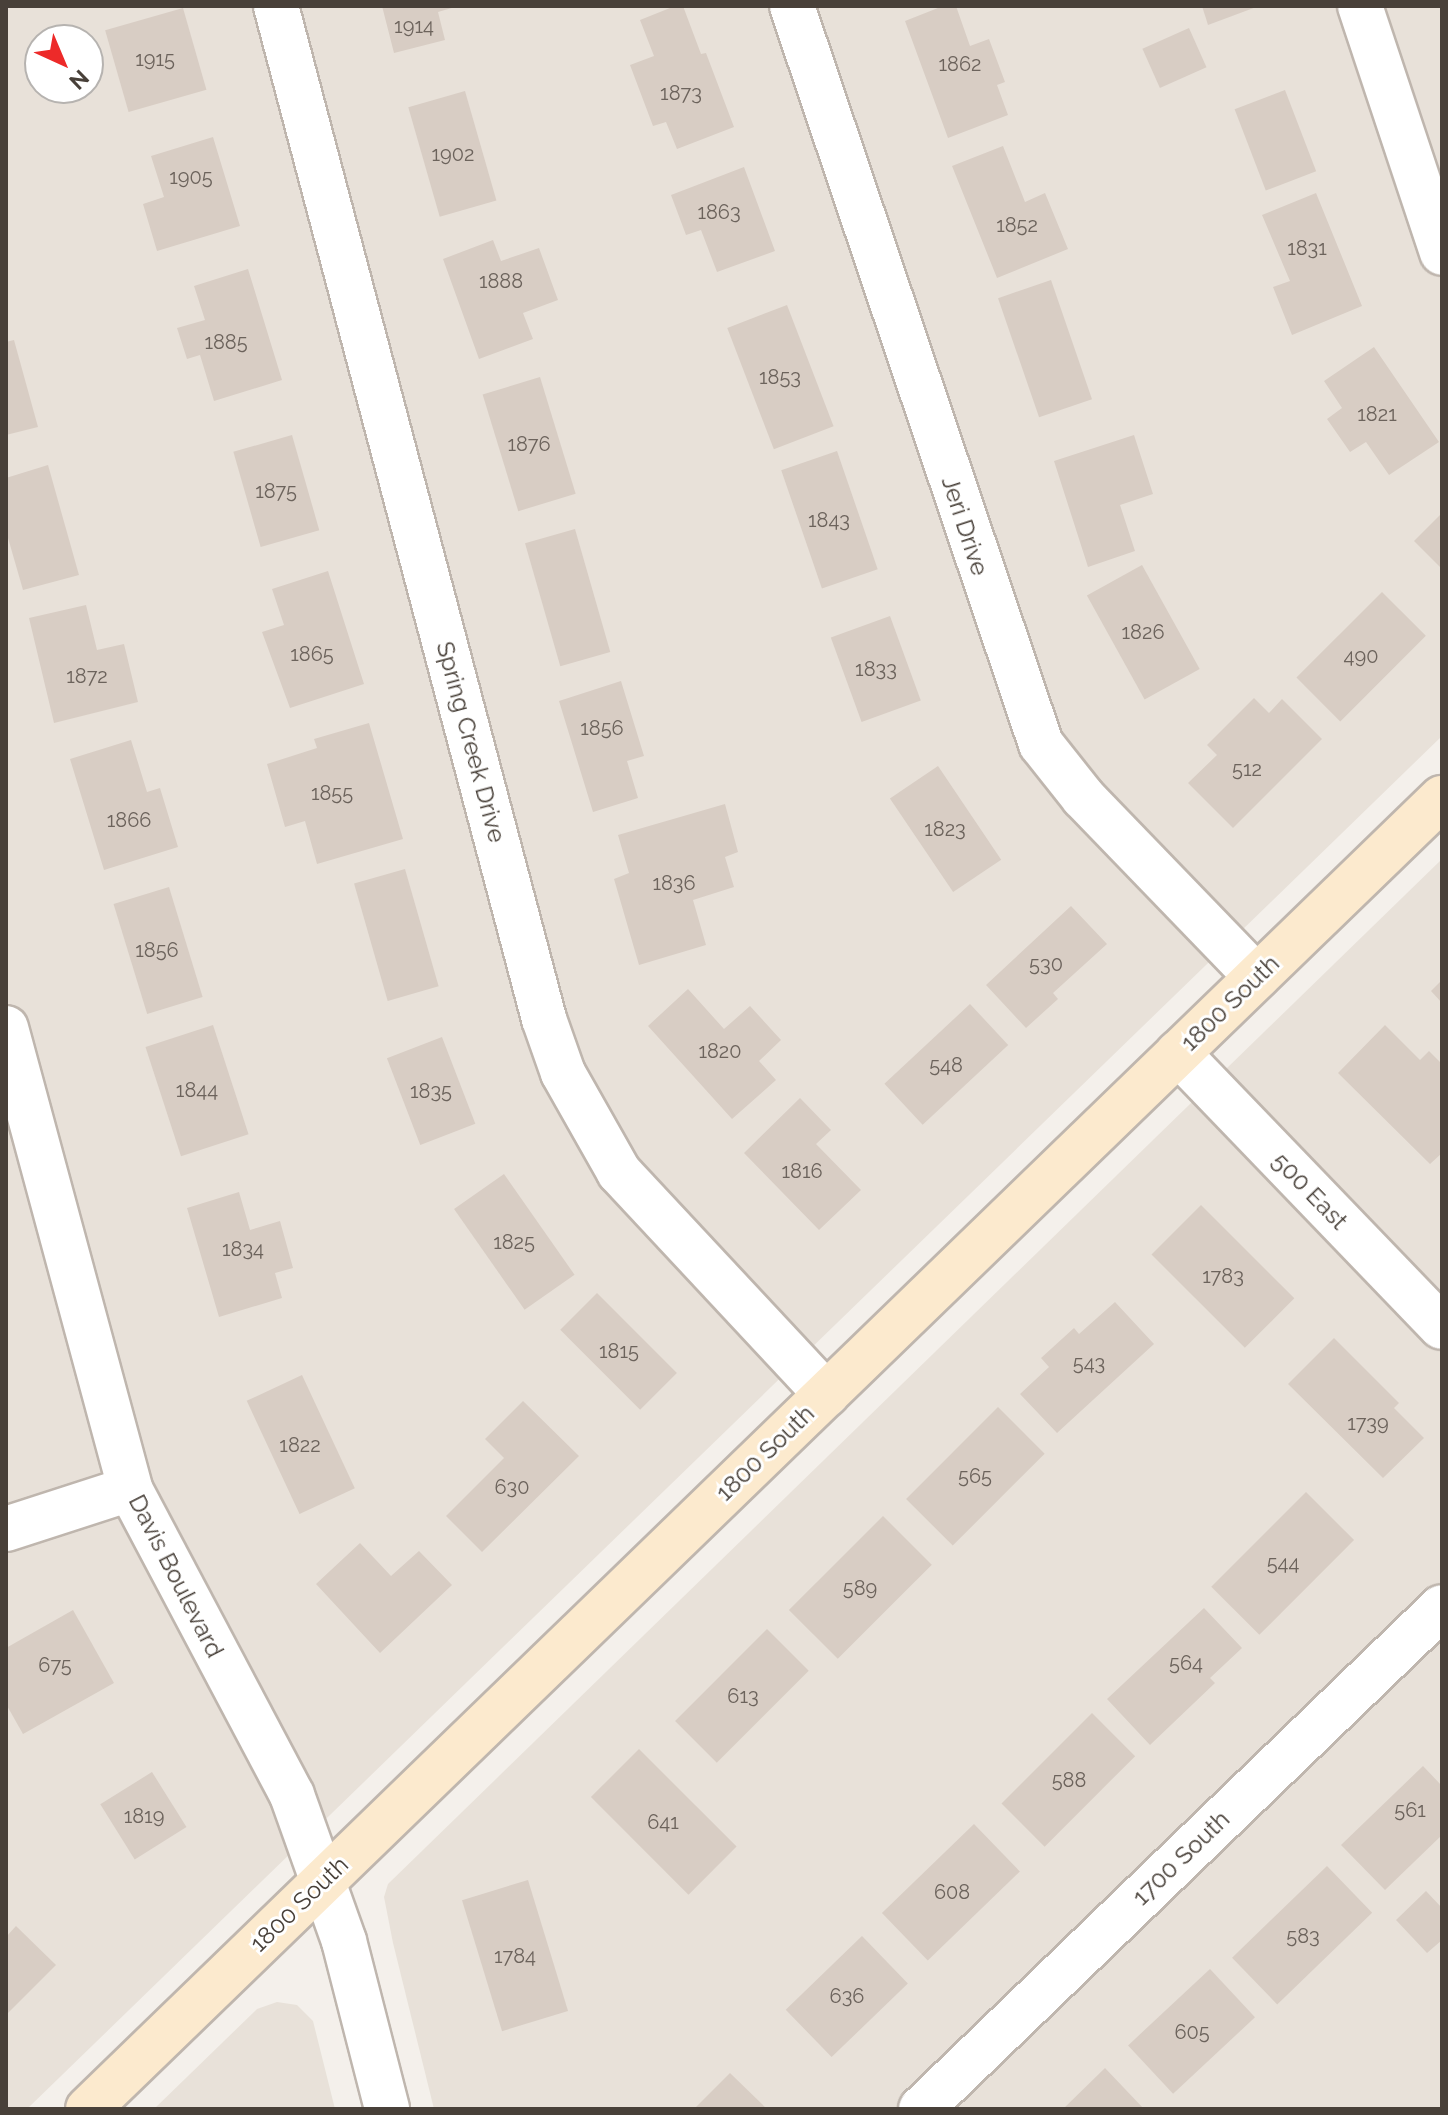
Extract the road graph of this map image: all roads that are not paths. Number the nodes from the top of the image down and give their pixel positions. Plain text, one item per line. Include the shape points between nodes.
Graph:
1 (276, 6) edge
2 (792, 6) edge
3 (1360, 6) edge
4 (1442, 253) edge
5 (1442, 798) edge
6 (1257, 977) junction
7 (6, 1028) edge
8 (1178, 1053) junction
9 (1442, 1327) edge
10 (826, 1394) junction
11 (130, 1489) junction
12 (6, 1529) edge
13 (1442, 1607) edge
14 (324, 1880) junction
15 (88, 2109) edge
16 (387, 2109) edge
17 (921, 2109) edge

1 - 10 street, Spring Creek Drive via 544,1019 563,1073 619,1172
2 - 6 street, Jeri Drive via 1041,744 1083,797
3 - 4 street
5 - 6 main road, 1800 South
6 - 8 main road, 1800 South
7 - 11 street, Davis Boulevard
8 - 9 street, 500 East
8 - 10 main road, 1800 South
10 - 14 main road, 1800 South
11 - 12 street
11 - 14 street, Davis Boulevard via 292,1795
13 - 17 street, 1700 South
14 - 15 main road, 1800 South
14 - 16 street, Davis Boulevard

